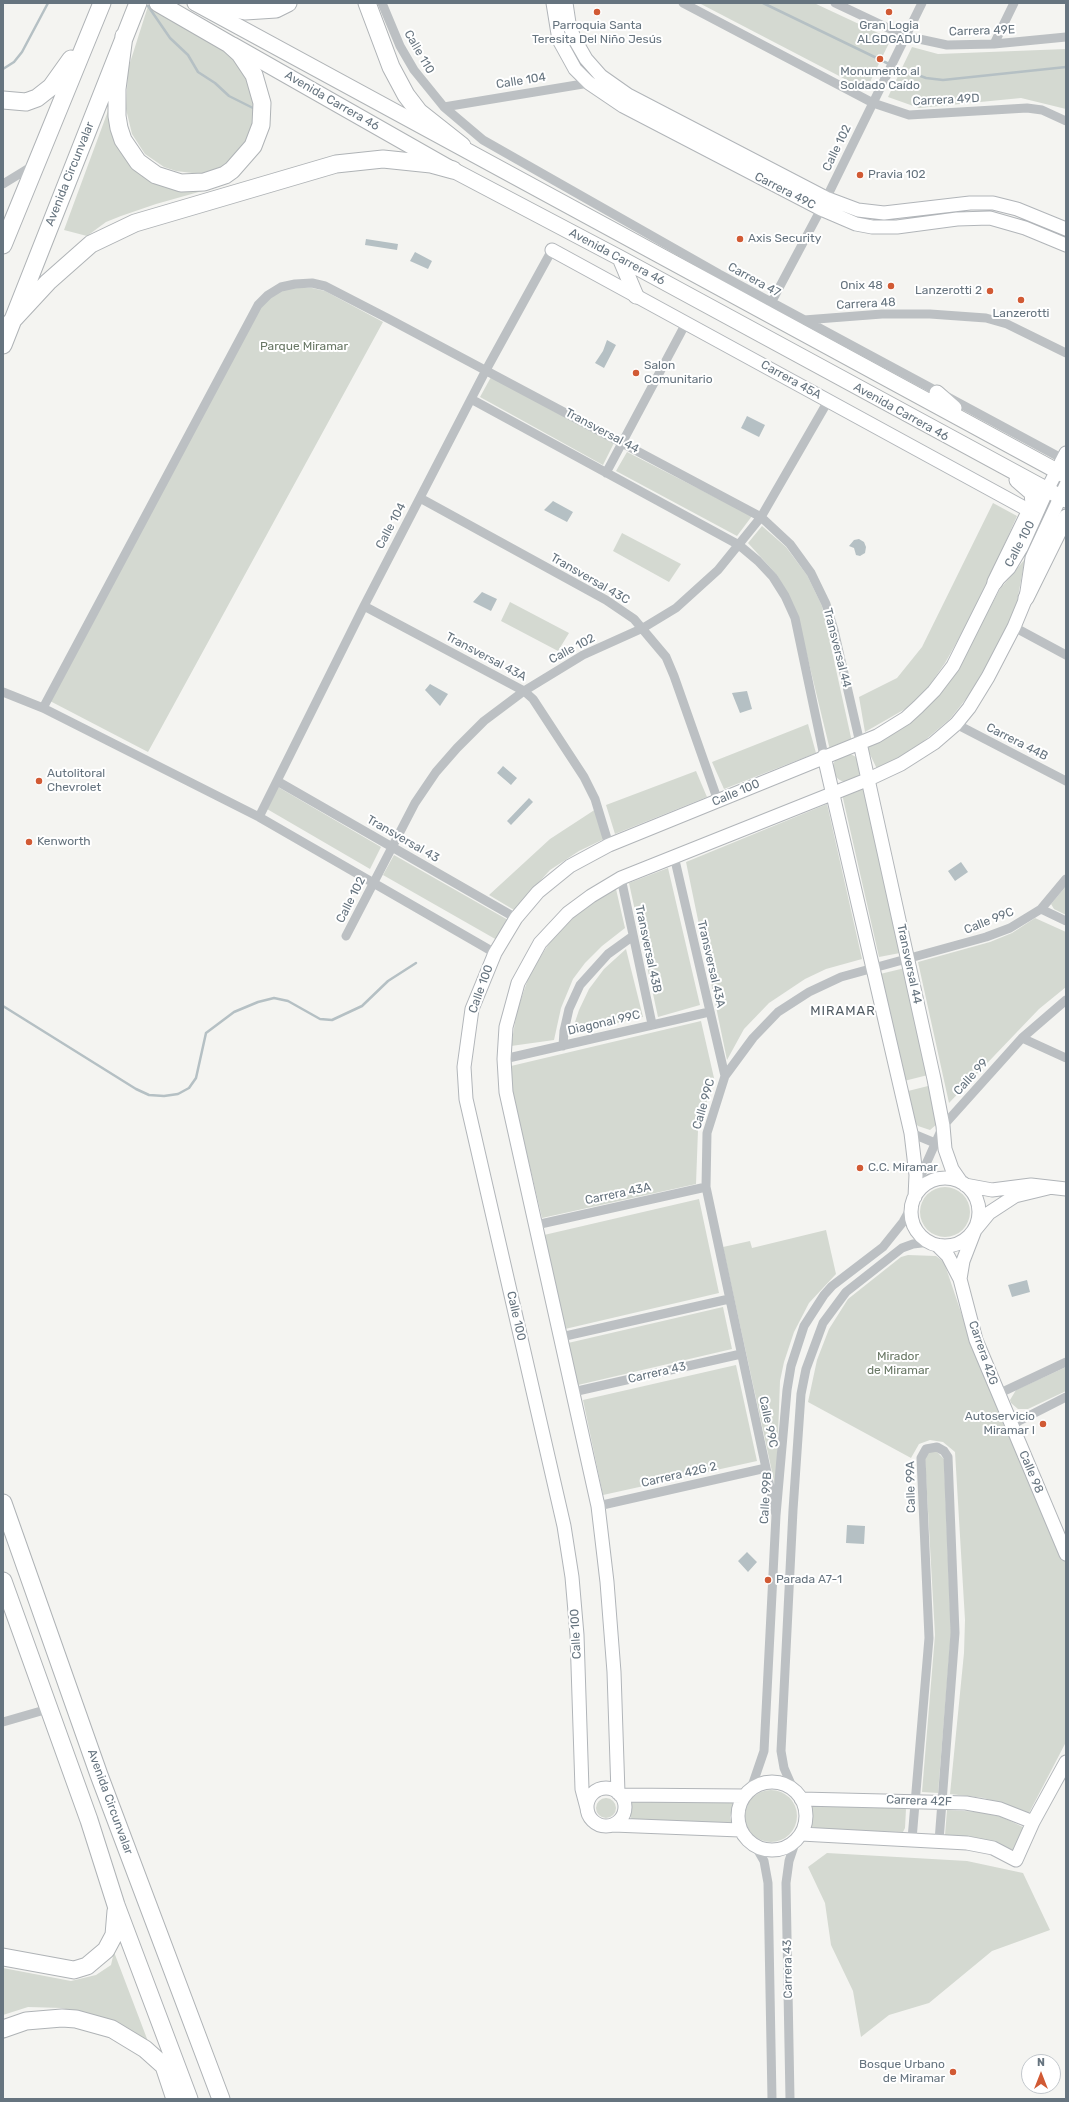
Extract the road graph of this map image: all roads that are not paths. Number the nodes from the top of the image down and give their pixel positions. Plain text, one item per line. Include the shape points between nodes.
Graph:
1 (102, 3) edge
2 (138, 3) edge
3 (196, 3) edge
4 (205, 3) edge
5 (288, 3) edge
6 (367, 3) edge
7 (382, 3) edge
8 (553, 3) edge
9 (566, 3) edge
10 (683, 3) edge
11 (836, 3) edge
12 (922, 3) edge
13 (1014, 3) edge
14 (164, 6) edge
15 (562, 23) junction
16 (91, 29) junction
17 (124, 36) junction
18 (905, 36) junction
19 (1066, 37) edge
20 (994, 44) junction
21 (601, 76) junction
22 (588, 83) junction
23 (3, 100) edge
24 (873, 103) junction
25 (444, 107) junction
26 (1066, 121) edge
27 (462, 146) junction
28 (36, 164) junction
29 (453, 170) junction
30 (3, 184) edge
31 (823, 204) junction
32 (1066, 229) edge
33 (3, 245) edge
34 (1066, 245) edge
35 (552, 250) joint
36 (666, 257) junction
37 (620, 258) junction
38 (719, 274) junction
39 (636, 296) junction
40 (770, 303) junction
41 (804, 320) junction
42 (11, 322) junction
43 (686, 324) junction
44 (3, 345) edge
45 (1066, 353) edge
46 (486, 370) junction
47 (937, 393) junction
48 (471, 399) junction
49 (828, 401) junction
50 (973, 425) junction
51 (623, 442) junction
52 (967, 448) junction
53 (1063, 464) edge
54 (606, 473) junction
55 (1047, 490) junction
56 (1064, 494) edge
57 (420, 498) junction
58 (1030, 511) junction
59 (761, 517) junction
60 (1064, 525) edge
61 (739, 545) junction
62 (995, 582) junction
63 (1026, 598) junction
64 (364, 606) junction
65 (1014, 627) junction
66 (643, 628) junction
67 (1066, 655) edge
68 (524, 691) junction
69 (3, 692) edge
70 (43, 708) junction
71 (956, 724) junction
72 (860, 743) junction
73 (824, 756) junction
74 (869, 779) junction
75 (277, 781) junction
76 (1066, 781) edge
77 (834, 793) junction
78 (718, 801) junction
79 (259, 817) junction
80 (609, 845) junction
81 (392, 846) junction
82 (674, 856) junction
83 (621, 878) junction
84 (1066, 879) edge
85 (373, 883) junction
86 (1041, 909) junction
87 (516, 918) junction
88 (1066, 921) edge
89 (346, 936) dead end
90 (633, 936) junction
91 (495, 953) junction
92 (907, 959) junction
93 (873, 968) junction
94 (1066, 1000) edge
95 (710, 1012) junction
96 (652, 1024) junction
97 (1022, 1038) junction
98 (563, 1046) junction
99 (1066, 1058) edge
100 (504, 1059) junction
101 (724, 1076) junction
102 (943, 1126) junction
103 (912, 1133) junction
104 (935, 1143) junction
105 (963, 1183) junction
106 (706, 1187) junction
107 (1048, 1188) junction
108 (1066, 1189) edge
109 (914, 1196) junction
110 (536, 1225) junction
111 (974, 1230) junction
112 (934, 1243) junction
113 (960, 1279) junction
114 (729, 1299) junction
115 (561, 1337) junction
116 (741, 1354) junction
117 (1066, 1362) edge
118 (573, 1392) junction
119 (998, 1394) junction
120 (1066, 1397) edge
121 (1011, 1425) junction
122 (766, 1468) junction
123 (3, 1503) edge
124 (598, 1506) junction
125 (776, 1515) junction
126 (1066, 1554) edge
127 (3, 1581) edge
128 (59, 1659) junction
129 (48, 1709) junction
130 (3, 1722) edge
131 (1066, 1762) edge
132 (748, 1792) junction
133 (619, 1794) junction
134 (798, 1795) junction
135 (914, 1801) junction
136 (942, 1802) junction
137 (587, 1808) junction
138 (1033, 1822) junction
139 (613, 1825) junction
140 (740, 1830) junction
141 (798, 1837) junction
142 (912, 1840) junction
143 (939, 1841) junction
144 (756, 1847) junction
145 (116, 1905) junction
146 (3, 1957) edge
147 (3, 2029) edge
148 (176, 2099) edge
149 (190, 2099) edge
150 (221, 2099) edge
151 (772, 2099) edge
152 (790, 2099) edge

1 - 16 highway
2 - 17 highway, Avenida Circunvalar
3 - 27 main road, Avenida Carrera 46
4 - 5 highway via 245,11 276,8
6 - 27 highway via 391,67 406,96 419,112
7 - 25 street, Calle 110 via 407,58 430,92
8 - 15 street
9 - 15 street
10 - 24 street, Carrera 49D
11 - 18 street, Carrera 49E
12 - 18 street, Calle 102
13 - 20 street
14 - 17 highway via 229,44 248,65 258,84 263,114 259,134 247,155 225,175 204,182 171,180 148,170 138,162 119,128 117,103
14 - 29 main road, Avenida Carrera 46
15 - 21 street, Carrera 49C via 586,59
15 - 22 street, Carrera 49C via 560,40 566,54
16 - 23 highway via 60,76 44,94 26,102
16 - 28 highway
17 - 42 highway, Avenida Circunvalar
18 - 20 street, Carrera 49E via 947,45
18 - 24 street, Calle 102
19 - 20 street, Carrera 49E
21 - 22 street, Calle 104
21 - 31 street, Carrera 49C via 628,95
22 - 25 street, Calle 104
22 - 31 street, Carrera 49C via 622,106
24 - 26 street, Carrera 49D via 909,115 1028,108 1042,110
24 - 31 street, Calle 102
25 - 38 street, Carrera 47 via 483,140
27 - 36 main road, Avenida Carrera 46
28 - 30 street
28 - 33 highway
29 - 37 main road, Avenida Carrera 46
29 - 42 highway via 397,159 336,164 135,223 91,244 48,282
31 - 32 street, Carrera 49C via 884,213 970,203 993,203 1018,209
31 - 34 street, Carrera 49C via 856,224 872,227 990,218 1025,228
31 - 40 street, Calle 102
35 - 39 street, Carrera 45A
35 - 46 street, Calle 104
36 - 38 main road
36 - 50 main road, Avenida Carrera 46
37 - 39 main road
37 - 52 main road, Avenida Carrera 46
38 - 40 street, Carrera 47
39 - 43 street, Carrera 45A
40 - 41 street, Carrera 47
41 - 45 street, Carrera 48 via 882,314 986,318 1007,324
41 - 47 street, Carrera 47
42 - 44 highway, Avenida Circunvalar
43 - 49 street, Carrera 45A
43 - 51 street
46 - 48 street, Calle 104
46 - 51 street, Transversal 44
46 - 70 street, Transversal 44 via 325,286 312,283 295,284 281,287 268,295 258,305
47 - 50 main road
47 - 53 street, Carrera 47
48 - 54 street
48 - 57 street, Calle 104
49 - 58 street, Carrera 45A
49 - 59 street, Calle 102
50 - 53 main road, Avenida Carrera 46
51 - 54 street
51 - 59 street, Transversal 44
52 - 55 main road, Avenida Carrera 46
52 - 58 main road via 969,454 1028,488 1033,498
53 - 55 street, Calle 100
54 - 61 street
55 - 56 main road, Avenida Carrera 46
55 - 62 street, Calle 100 via 1009,568
56 - 63 street, Calle 100 via 1032,558
57 - 64 street, Calle 104
57 - 66 street, Transversal 43C via 606,600
58 - 62 main road
59 - 61 street, Calle 102
59 - 72 street, Transversal 44 via 790,544 811,573 826,604
60 - 63 main road
61 - 66 street, Calle 102 via 718,570 676,608
61 - 73 street via 773,577 795,618
62 - 72 street, Calle 100 via 953,666 934,691 906,718
63 - 65 street, Calle 100
64 - 68 street, Transversal 43A
64 - 75 street, Calle 104
65 - 67 street
65 - 71 street, Calle 100 via 988,677
66 - 68 street, Calle 102 via 583,655
66 - 78 street, Transversal 43C via 666,658 674,676
68 - 80 street, Transversal 43A via 533,699 584,777 597,804
68 - 81 street, Calle 102 via 484,722 436,772 415,803
69 - 70 street
70 - 79 street
71 - 74 street, Calle 100 via 934,743 901,764
71 - 76 street, Carrera 44B
72 - 73 street, Calle 100
72 - 74 street, Transversal 44
73 - 77 street
73 - 78 street, Calle 100
74 - 77 street, Calle 100
74 - 92 street, Transversal 44
75 - 79 street, Calle 104
75 - 81 street, Transversal 43
77 - 82 street, Calle 100
77 - 93 street
78 - 80 street, Calle 100
79 - 85 street
80 - 87 street, Calle 100 via 570,866 538,892
81 - 85 street, Calle 102
81 - 87 street, Transversal 43
82 - 83 street, Calle 100
82 - 95 street, Transversal 43A
83 - 90 street, Transversal 43B
83 - 100 street, Calle 100 via 568,913 540,943 526,966 512,1001 506,1027
84 - 86 street, Calle 99C
85 - 89 street, Calle 102
85 - 91 street
86 - 88 street
86 - 92 street, Calle 99C via 1010,928 986,938
87 - 91 street, Calle 100
90 - 96 street, Transversal 43B
90 - 98 street via 608,954 580,985 569,1009
91 - 137 street, Calle 100 via 472,1009 464,1067 466,1099 564,1526 574,1606 582,1788
92 - 93 street, Calle 99C
92 - 102 street, Transversal 44
93 - 101 street, Calle 99C via 824,984 778,1012 753,1038
93 - 103 street
94 - 97 street, Calle 99
95 - 96 street, Diagonal 99C
95 - 101 street, Transversal 43A
96 - 98 street, Diagonal 99C
97 - 99 street
97 - 102 street, Calle 99
98 - 100 street, Diagonal 99C
100 - 110 street, Calle 100 via 506,1092
101 - 106 street, Calle 99C via 708,1133
102 - 104 street, Calle 99
102 - 105 street, Transversal 44 via 946,1154
103 - 104 street
103 - 109 street
104 - 109 street, Calle 99
105 - 107 street via 992,1190 1021,1185
105 - 109 street via 952,1179 935,1180
105 - 111 street via 977,1198 980,1209 979,1220
106 - 110 street, Carrera 43A
106 - 114 street, Calle 99C
107 - 108 street
107 - 111 street via 1009,1200 989,1214
109 - 112 street via 913,1223 917,1231
109 - 125 street, Calle 99B via 903,1222 883,1247 832,1286 809,1318 800,1337 787,1390
110 - 115 street, Calle 100
111 - 112 street via 967,1239 957,1244 946,1246
111 - 113 street, Carrera 42G
112 - 113 street, Carrera 42G via 948,1256
112 - 134 street via 914,1244 902,1248 846,1292 823,1323 806,1369 801,1394 793,1510 781,1751 784,1768
113 - 119 street, Carrera 42G via 976,1340
114 - 115 street
114 - 116 street, Calle 99C
115 - 118 street, Calle 100
116 - 118 street, Carrera 43
116 - 122 street, Calle 99C
117 - 119 street
118 - 124 street, Calle 100
119 - 121 street, Carrera 42G
120 - 121 street
121 - 126 street, Calle 98
122 - 124 street, Carrera 42G 2
122 - 125 street, Calle 99C
123 - 128 highway, Avenida Circunvalar
124 - 133 street, Calle 100 via 614,1672
125 - 132 street, Calle 99B via 764,1751
127 - 129 highway
128 - 129 highway via 58,1673 63,1690
128 - 150 highway, Avenida Circunvalar via 102,1783
129 - 130 street
129 - 145 highway via 89,1820
131 - 138 street
132 - 133 street
132 - 134 street via 762,1784 773,1782 784,1785
132 - 140 street via 738,1813
133 - 137 street via 608,1789 598,1791 590,1798
133 - 139 street via 625,1804 624,1814
134 - 135 street, Carrera 42F
134 - 141 street via 805,1811 805,1823
135 - 136 street, Carrera 42F
135 - 136 street, Calle 99A via 929,1638 921,1458 926,1449 937,1447 948,1457 955,1633
135 - 142 street, Calle 99A
136 - 138 street, Carrera 42F via 988,1806
136 - 143 street, Calle 99A
137 - 139 street via 591,1819 596,1823 601,1826
138 - 143 street via 1016,1860 993,1848
139 - 140 street
140 - 144 street
141 - 142 street
141 - 144 street via 777,1850
141 - 152 street, Carrera 43 via 789,1861 786,1882
142 - 143 street
144 - 151 street, Carrera 43 via 764,1861 768,1883
145 - 146 highway via 114,1935 106,1950 87,1966 74,1970
145 - 149 highway
147 - 148 highway via 26,2021 62,2018 76,2019 112,2029 145,2049 164,2066

